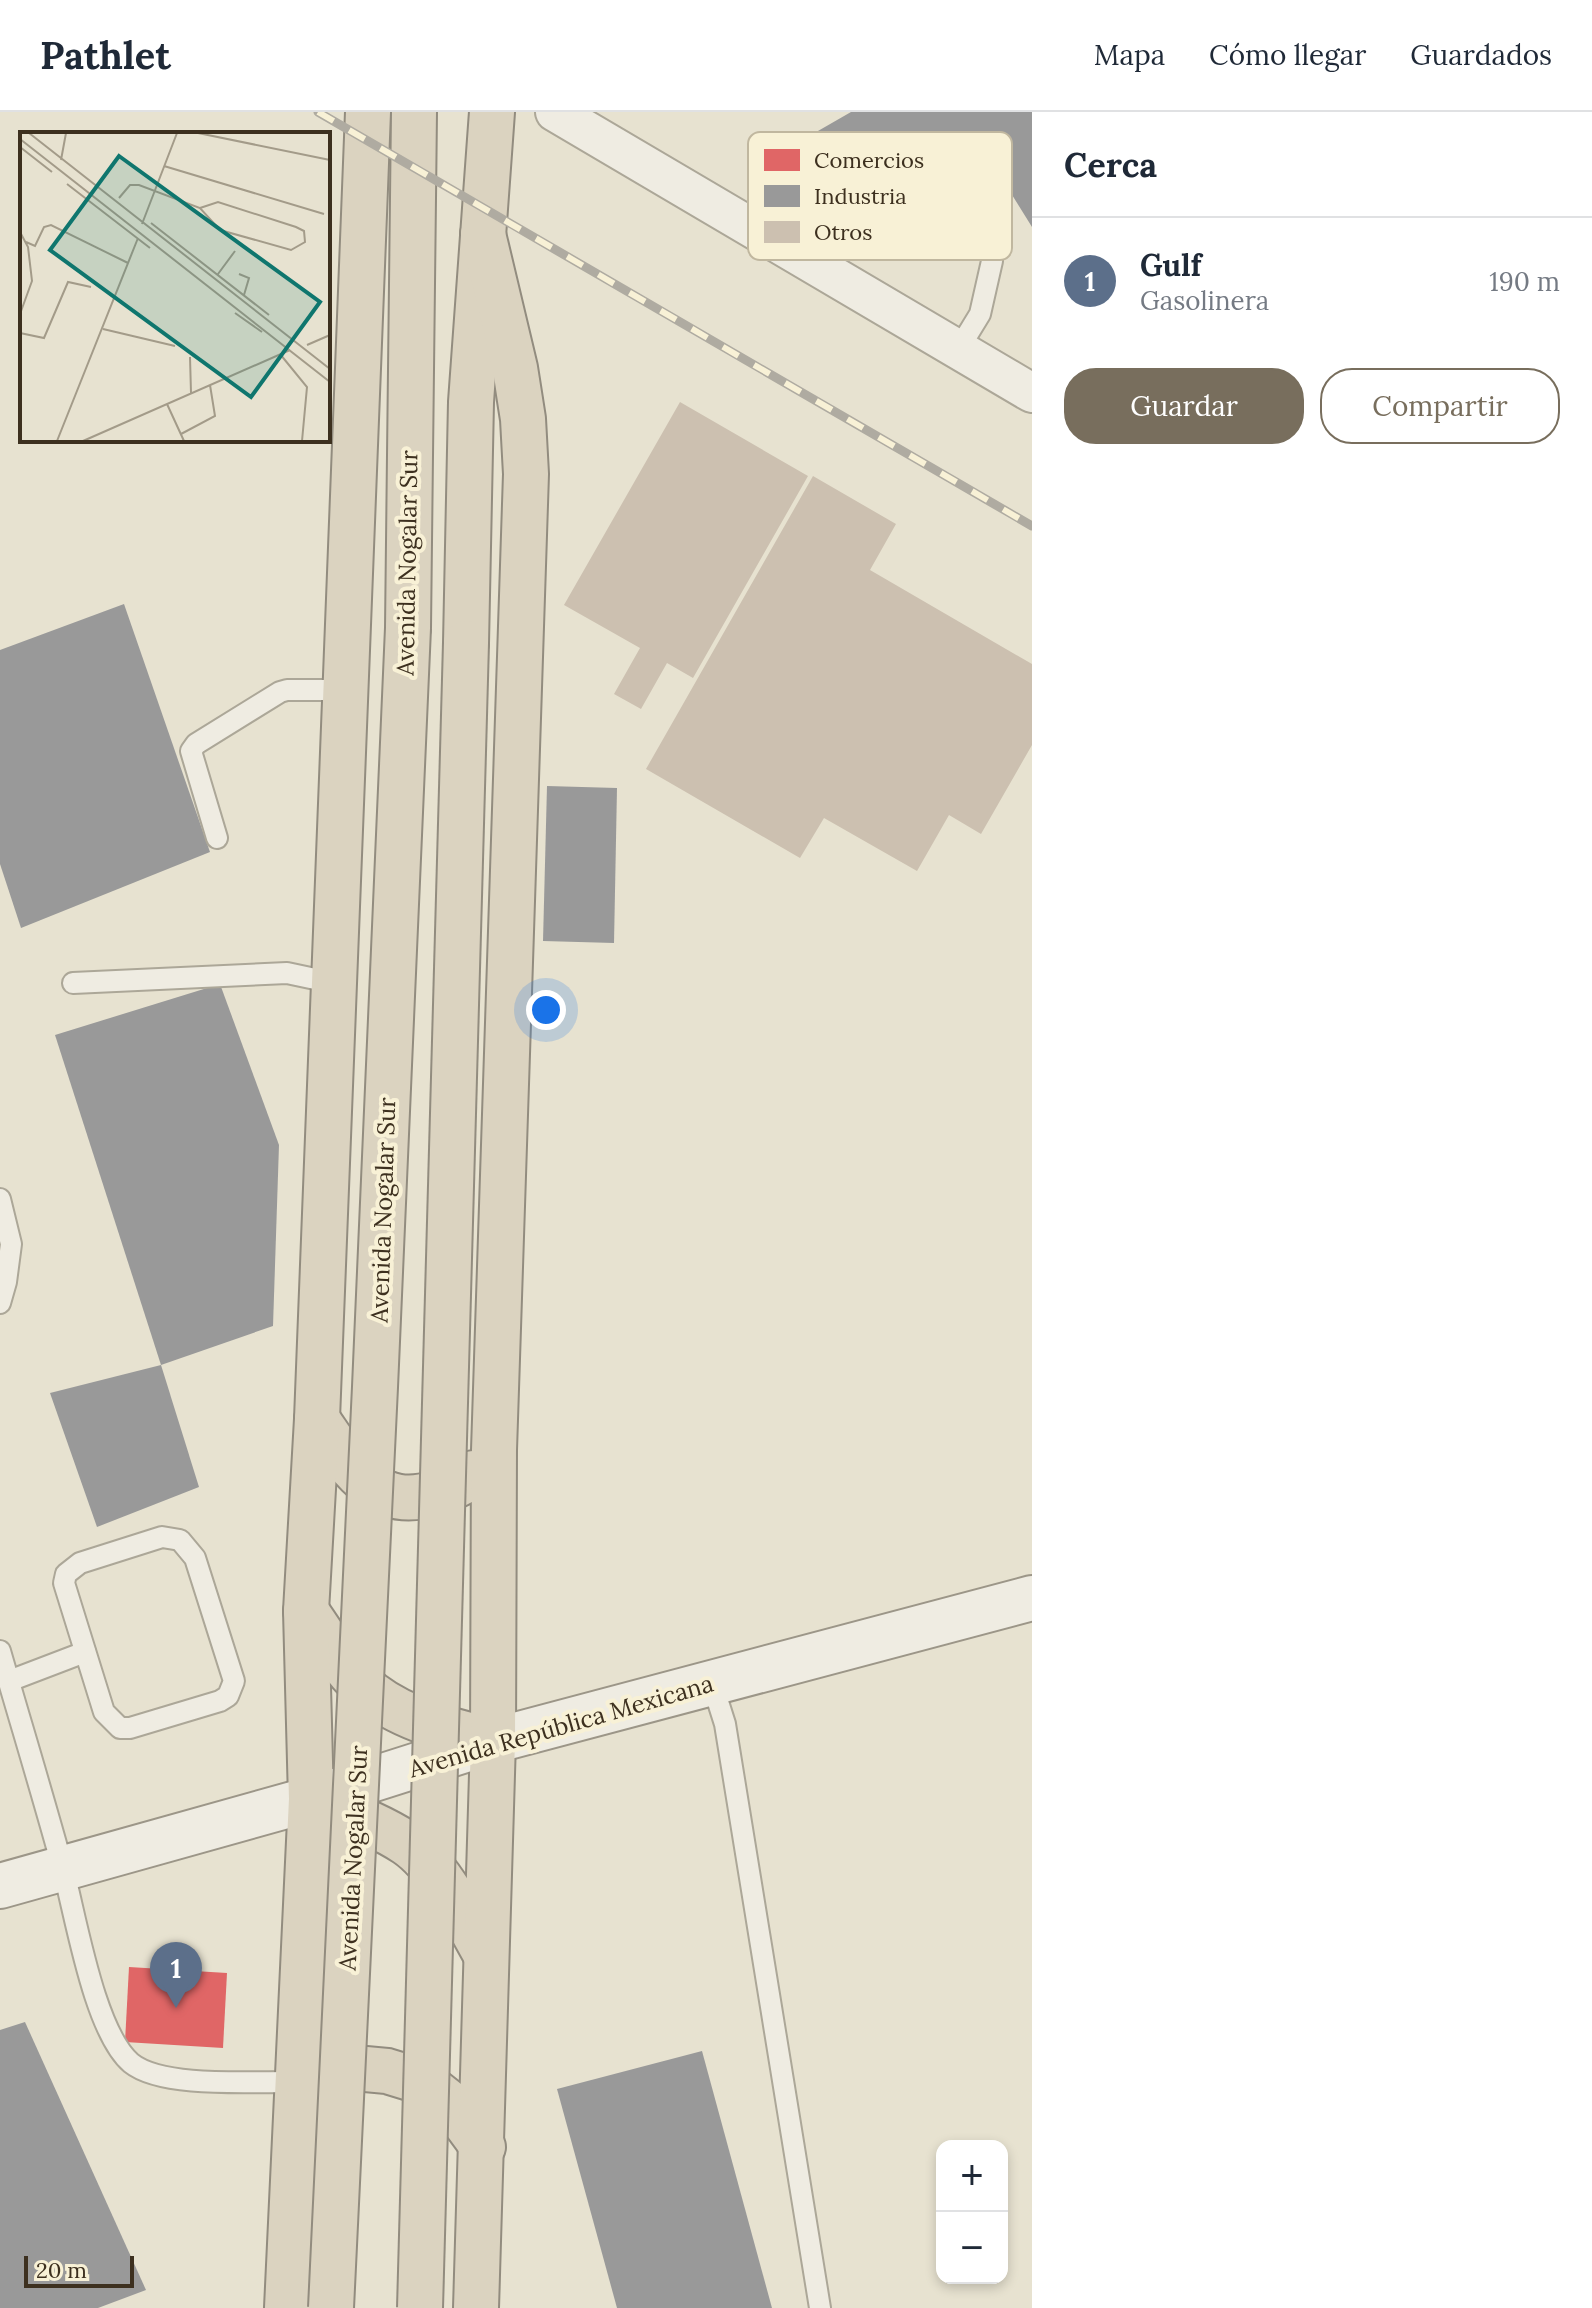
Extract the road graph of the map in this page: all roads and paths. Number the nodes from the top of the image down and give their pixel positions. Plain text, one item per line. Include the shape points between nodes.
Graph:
1 (368, 112) edge
2 (414, 112) edge
3 (492, 112) edge
4 (570, 116) edge
5 (748, 223) edge
6 (483, 234) junction
7 (809, 260) edge
8 (992, 260) edge
9 (958, 350) junction
10 (1032, 393) edge
11 (346, 690) junction
12 (217, 838) dead end
13 (73, 983) dead end
14 (334, 983) junction
15 (0, 1199) edge
16 (0, 1303) edge
17 (317, 1419) junction
18 (494, 1450) junction
19 (1032, 1598) edge
20 (306, 1611) junction
21 (0, 1651) edge
22 (85, 1652) junction
23 (9, 1681) junction
24 (712, 1683) junction
25 (493, 1741) junction
26 (311, 1799) junction
27 (63, 1869) junction
28 (0, 1886) edge
29 (486, 1955) junction
30 (299, 2082) junction
31 (483, 2147) junction
32 (287, 2308) edge
33 (331, 2308) edge
34 (420, 2308) edge
35 (476, 2308) edge
36 (820, 2308) edge

1 - 11 highway
2 - 33 highway, Avenida Nogalar Sur, bridge via 408,628
3 - 6 highway
4 - 5 street
6 - 18 highway via 515,368 526,474
6 - 34 highway, bridge via 471,402
7 - 9 street
8 - 9 lane via 980,314
9 - 10 street
11 - 12 lane via 280,692 196,744 191,751
11 - 14 highway
13 - 14 lane via 287,973
14 - 17 highway
15 - 16 lane via 11,1244
17 - 18 highway via 357,1476 372,1488 400,1497 423,1497 468,1479
17 - 20 highway
18 - 25 highway
19 - 24 street, Avenida República Mexicana
20 - 25 highway via 372,1694 441,1728
20 - 26 highway
21 - 23 lane
22 - 22 lane via 104,1712 120,1728 220,1701 232,1690 234,1681 195,1558 172,1538 80,1563 66,1574 64,1583
22 - 23 lane
23 - 27 lane
24 - 25 street, Avenida República Mexicana
24 - 36 lane via 725,1724
25 - 26 street, Avenida República Mexicana
25 - 29 highway
26 - 27 street, Avenida República Mexicana
26 - 29 highway via 409,1845 446,1886
26 - 30 highway
27 - 28 street, Avenida República Mexicana
27 - 30 lane via 101,2013 130,2062 151,2075 177,2079
29 - 31 highway
30 - 31 highway via 344,2067 387,2071 423,2082 452,2105
30 - 32 highway
31 - 35 highway

